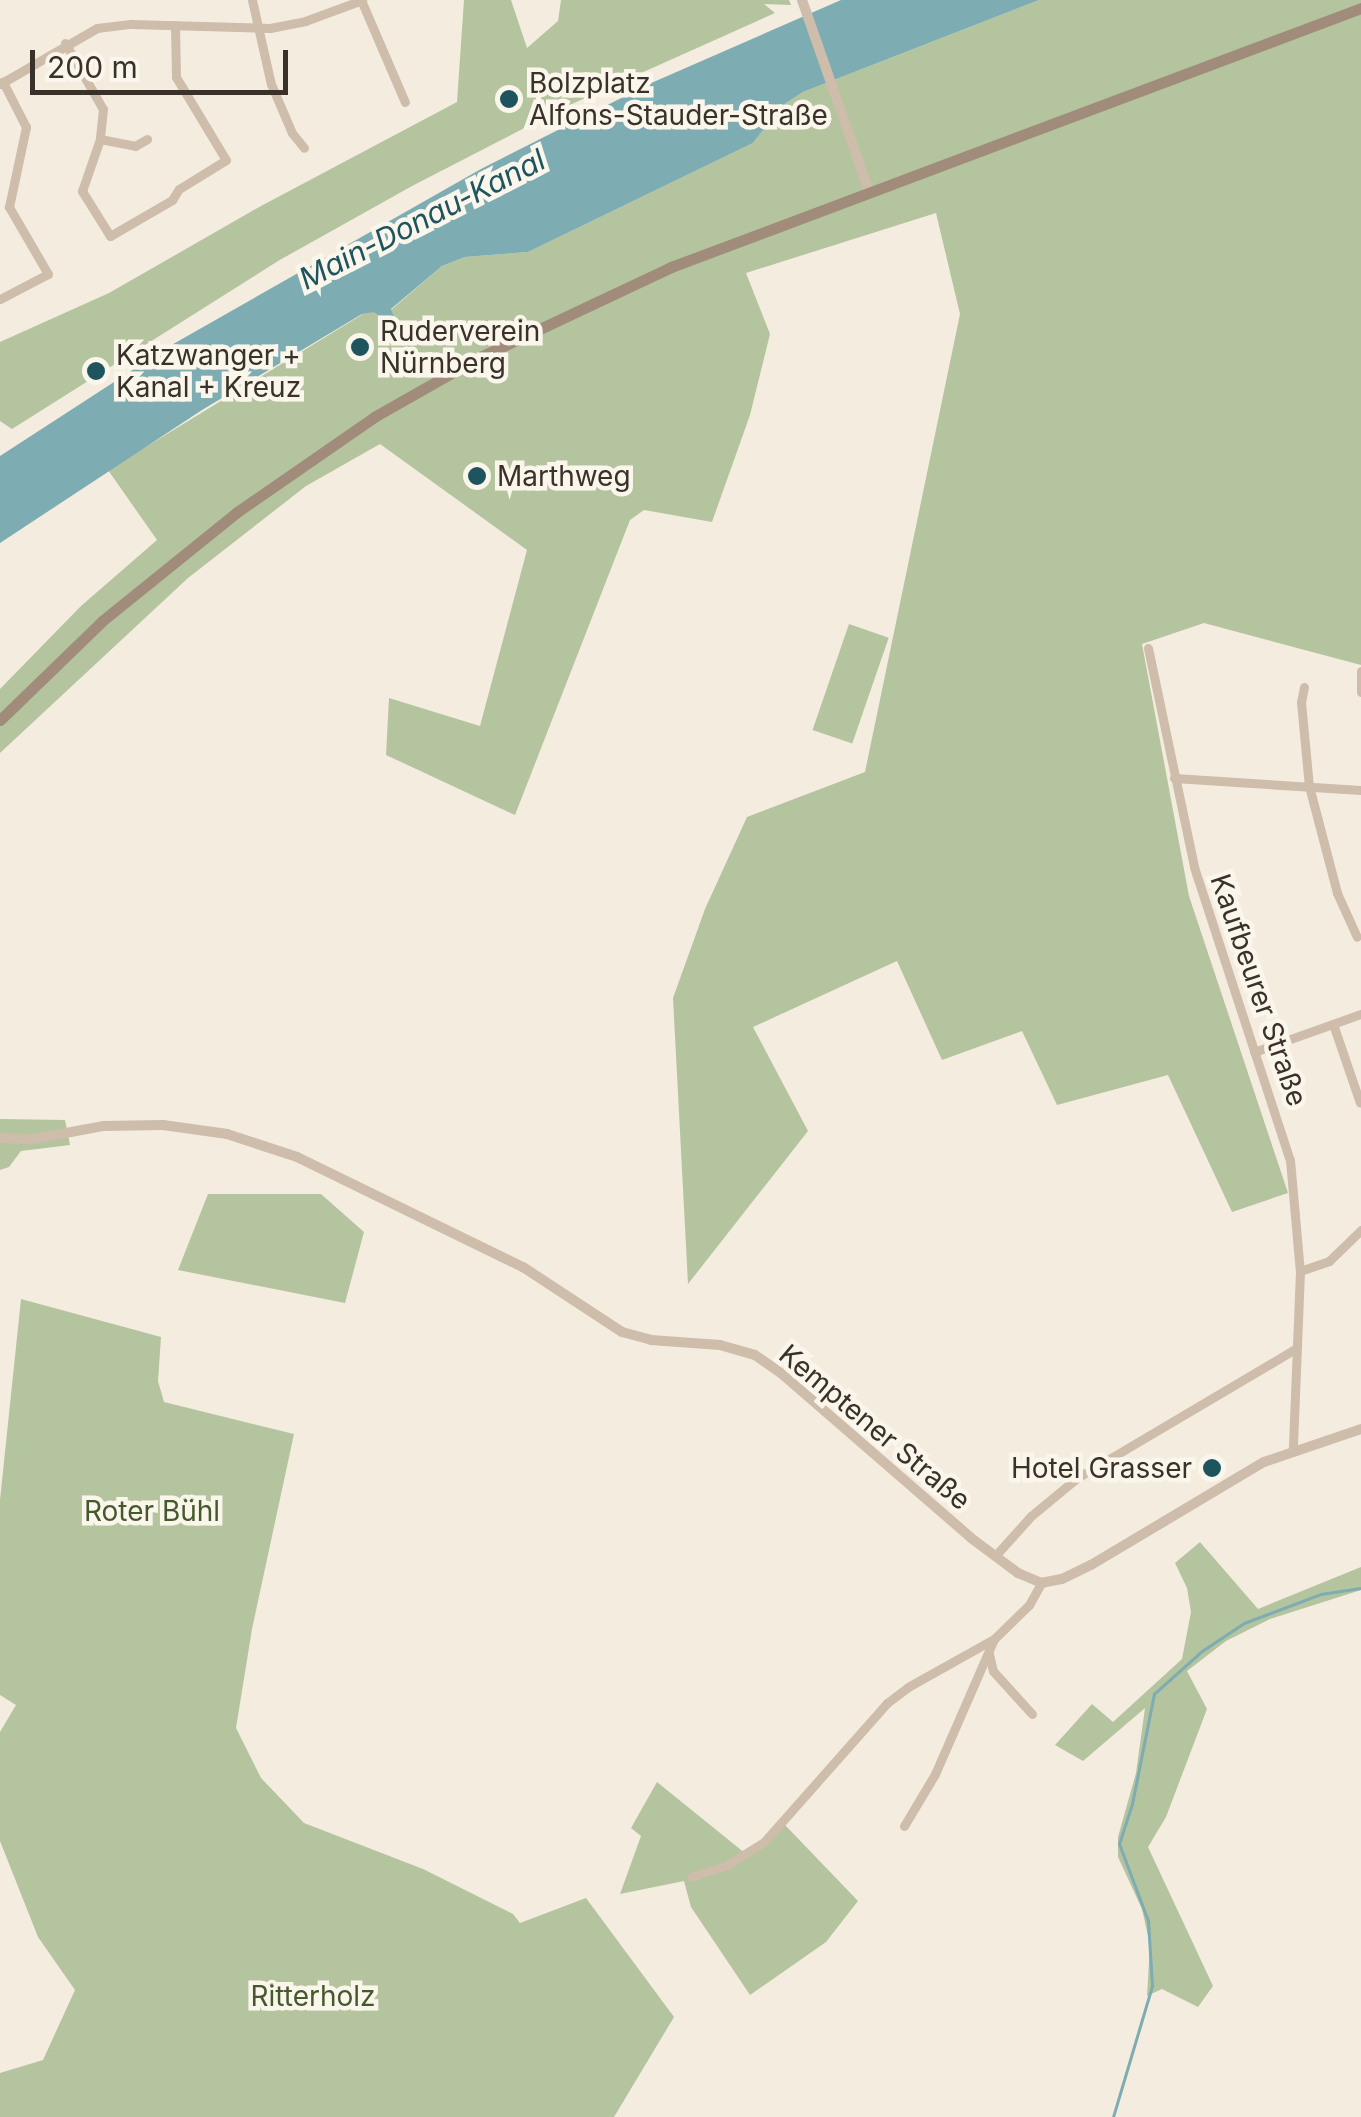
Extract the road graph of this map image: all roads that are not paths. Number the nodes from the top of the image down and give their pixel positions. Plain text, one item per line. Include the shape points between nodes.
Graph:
1 (252, 0) edge
2 (361, 0) edge
3 (802, 0) edge
4 (1361, 8) edge
5 (176, 24) junction
6 (257, 26) junction
7 (65, 44) junction
8 (2, 83) edge
9 (405, 102) dead end
10 (100, 139) junction
11 (147, 139) dead end
12 (304, 148) dead end
13 (869, 191) junction
14 (2, 299) edge
15 (1148, 648) dead end
16 (1361, 672) edge
17 (1304, 687) dead end
18 (1361, 692) edge
19 (0, 720) edge
20 (1174, 778) junction
21 (1309, 786) junction
22 (1361, 790) edge
23 (1357, 937) dead end
24 (1361, 1014) edge
25 (1333, 1024) junction
26 (1254, 1052) junction
27 (1360, 1103) edge
28 (0, 1138) edge
29 (1360, 1233) edge
30 (1300, 1272) junction
31 (1295, 1349) junction
32 (1361, 1429) edge
33 (1293, 1449) junction
34 (995, 1556) junction
35 (1041, 1583) junction
36 (994, 1639) junction
37 (989, 1651) junction
38 (1032, 1714) dead end
39 (904, 1826) dead end
40 (691, 1877) dead end

1 - 6 street
2 - 6 street via 298,23
2 - 9 street
3 - 13 street
4 - 13 main road
5 - 6 street
5 - 7 street via 118,24
5 - 10 street via 176,77 226,160 110,236 82,190
6 - 12 street via 275,95
7 - 8 street
7 - 10 street via 104,109
8 - 14 street via 26,127 9,207 48,274
10 - 11 street via 135,146
13 - 19 main road via 616,290 393,406 185,552
15 - 20 street, Kaufbeurer Straße
16 - 18 street
17 - 21 street
20 - 21 street
20 - 26 street, Kaufbeurer Straße via 1194,867
21 - 22 street
21 - 23 street via 1337,893
24 - 25 street
25 - 26 street
25 - 27 street
26 - 30 street, Kaufbeurer Straße via 1290,1160
28 - 34 street, Kemptener Straße via 163,1125 228,1134 297,1156 523,1267 622,1332 755,1355
29 - 30 street via 1329,1262
30 - 31 street, Kaufbeurer Straße
31 - 33 street, Kaufbeurer Straße
31 - 34 street via 1077,1478
32 - 33 street
33 - 35 street via 1091,1565
34 - 35 street, Kemptener Straße
35 - 36 street via 1030,1605
36 - 37 street
36 - 40 street via 888,1703 764,1842 727,1866
37 - 38 street via 993,1671
37 - 39 street via 936,1774

